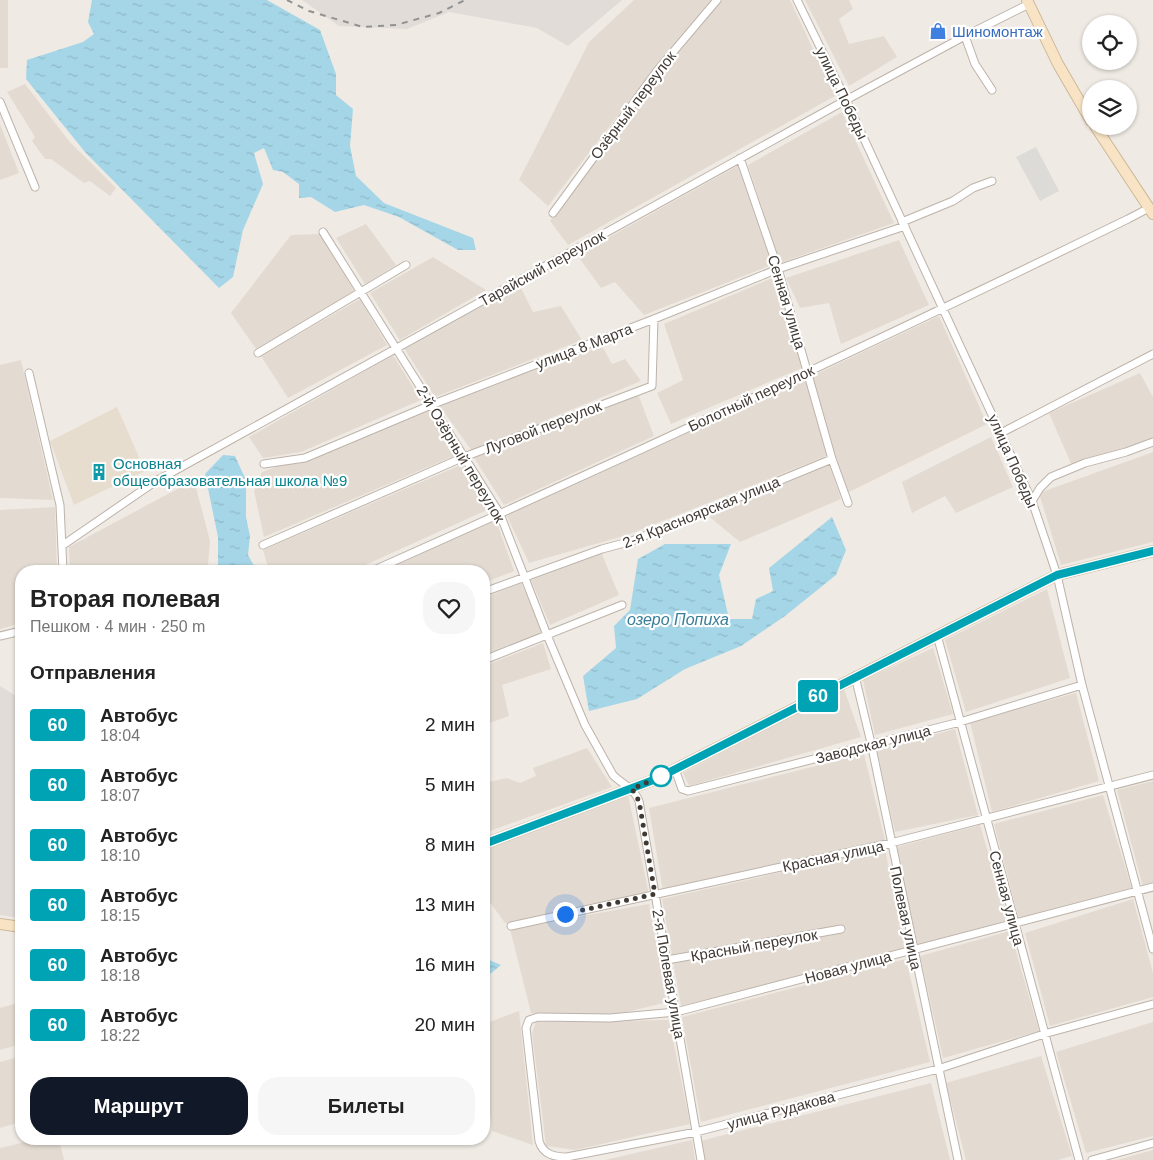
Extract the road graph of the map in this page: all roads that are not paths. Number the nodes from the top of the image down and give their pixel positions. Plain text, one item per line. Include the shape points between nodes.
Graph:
1 (717, 0) edge
2 (797, 0) edge
3 (1028, 2) edge
4 (965, 36) junction
5 (992, 90) dead end
6 (846, 100) junction
7 (0, 102) edge
8 (1082, 105) edge
9 (1101, 135) edge
10 (740, 158) junction
11 (992, 182) dead end
12 (35, 187) dead end
13 (1151, 211) edge
14 (553, 212) dead end
15 (904, 224) junction
16 (324, 232) dead end
17 (406, 265) dead end
18 (778, 269) junction
19 (362, 292) junction
20 (943, 310) junction
21 (654, 318) junction
22 (397, 348) junction
23 (258, 353) dead end
24 (1153, 354) edge
25 (808, 372) junction
26 (29, 373) dead end
27 (431, 404) junction
28 (1001, 433) junction
29 (1153, 442) edge
30 (464, 457) junction
31 (832, 459) junction
32 (264, 464) dead end
33 (1032, 501) junction
34 (848, 503) dead end
35 (500, 514) junction
36 (62, 545) junction
37 (263, 545) dead end
38 (1153, 551) edge
39 (63, 565) edge
40 (385, 565) edge
41 (1057, 575) junction
42 (525, 576) junction
43 (490, 590) edge
44 (622, 605) dead end
45 (15, 632) edge
46 (547, 635) junction
47 (936, 635) junction
48 (0, 636) edge
49 (490, 658) edge
50 (856, 676) junction
51 (1082, 685) junction
52 (960, 722) junction
53 (871, 743) junction
54 (675, 769) junction
55 (1153, 775) edge
56 (1109, 787) junction
57 (632, 789) junction
58 (986, 819) junction
59 (490, 842) edge
60 (891, 843) junction
61 (1153, 887) edge
62 (1138, 891) junction
63 (655, 894) junction
64 (0, 924) edge
65 (1014, 924) junction
66 (15, 926) edge
67 (511, 926) dead end
68 (841, 929) dead end
69 (1153, 949) edge
70 (913, 950) junction
71 (667, 960) junction
72 (1153, 1004) edge
73 (676, 1012) junction
74 (538, 1017) joint
75 (1044, 1034) junction
76 (938, 1069) junction
77 (696, 1132) junction
78 (1153, 1143) edge
79 (701, 1160) edge
80 (958, 1160) edge
81 (1079, 1160) edge
82 (1092, 1160) edge

1 - 14 street, Озёрный переулок via 657,71
2 - 6 street, улица Победы
3 - 4 street, Тарайский переулок
3 - 8 street
4 - 5 street via 975,64
4 - 6 street, Тарайский переулок
6 - 10 street, Тарайский переулок
6 - 15 street, улица Победы
7 - 12 street
9 - 13 street
10 - 18 street, Сенная улица
10 - 22 street, Тарайский переулок
11 - 15 street, улица 8 Марта via 973,188
13 - 20 street, Болотный переулок via 1128,219
15 - 18 street, улица 8 Марта
15 - 20 street, улица Победы
16 - 19 street, 2-й Озёрный переулок
17 - 19 street
18 - 21 street, улица 8 Марта
18 - 25 street, Сенная улица
19 - 22 street, 2-й Озёрный переулок
19 - 23 street
20 - 25 street, Болотный переулок
20 - 28 street, улица Победы
21 - 27 street, улица 8 Марта
21 - 30 street, Луговой переулок via 652,386
22 - 27 street, 2-й Озёрный переулок
22 - 36 street, Тарайский переулок via 156,481
24 - 28 street
25 - 31 street, Сенная улица
25 - 35 street, Болотный переулок
26 - 36 street via 60,505
27 - 30 street, 2-й Озёрный переулок
27 - 32 street, улица 8 Марта via 305,458
28 - 33 street, улица Победы
29 - 33 street via 1085,462 1051,478
30 - 35 street, 2-й Озёрный переулок
30 - 37 street, Луговой переулок
31 - 34 street, Сенная улица
31 - 42 street, 2-я Красноярская улица via 632,541
33 - 41 street, улица Победы
35 - 40 street, Болотный переулок
35 - 42 street, 2-й Озёрный переулок
36 - 39 street
38 - 41 street
41 - 47 street
41 - 51 street, улица Победы
42 - 43 street, 2-я Красноярская улица
42 - 46 street, 2-й Озёрный переулок
44 - 46 street
45 - 48 street
46 - 49 street
46 - 57 street, 2-й Озёрный переулок via 585,725 613,775
47 - 50 street
47 - 52 street, Сенная улица
50 - 53 street, Полевая улица
50 - 54 street
51 - 52 street, Заводская улица
51 - 56 street, улица Победы
52 - 53 street, Заводская улица
52 - 58 street, Сенная улица
53 - 54 street, Заводская улица via 688,791 682,789
53 - 60 street, Полевая улица
54 - 57 street
55 - 56 street, Красная улица
56 - 58 street, Красная улица
56 - 62 street, улица Победы
57 - 59 street
57 - 63 street, 2-я Полевая улица via 639,801
58 - 60 street, Красная улица
58 - 65 street, Сенная улица
60 - 63 street, Красная улица
60 - 70 street, Полевая улица
61 - 62 street, Новая улица
62 - 65 street, Новая улица
62 - 69 street, улица Победы
63 - 67 street, Красная улица
63 - 71 street, 2-я Полевая улица
64 - 66 street
65 - 70 street, Новая улица
65 - 75 street, Сенная улица
68 - 71 street, Красный переулок
70 - 73 street, Новая улица
70 - 76 street, Полевая улица
71 - 73 street, 2-я Полевая улица
72 - 75 street, улица Рудакова
73 - 74 street, Новая улица via 610,1018
73 - 77 street, 2-я Полевая улица
74 - 77 street, улица Рудакова via 529,1020 526,1028 539,1141 545,1152 568,1157
75 - 76 street, улица Рудакова
75 - 81 street, Сенная улица
76 - 77 street, улица Рудакова
76 - 80 street, Полевая улица
77 - 79 street, 2-я Полевая улица
78 - 82 street

